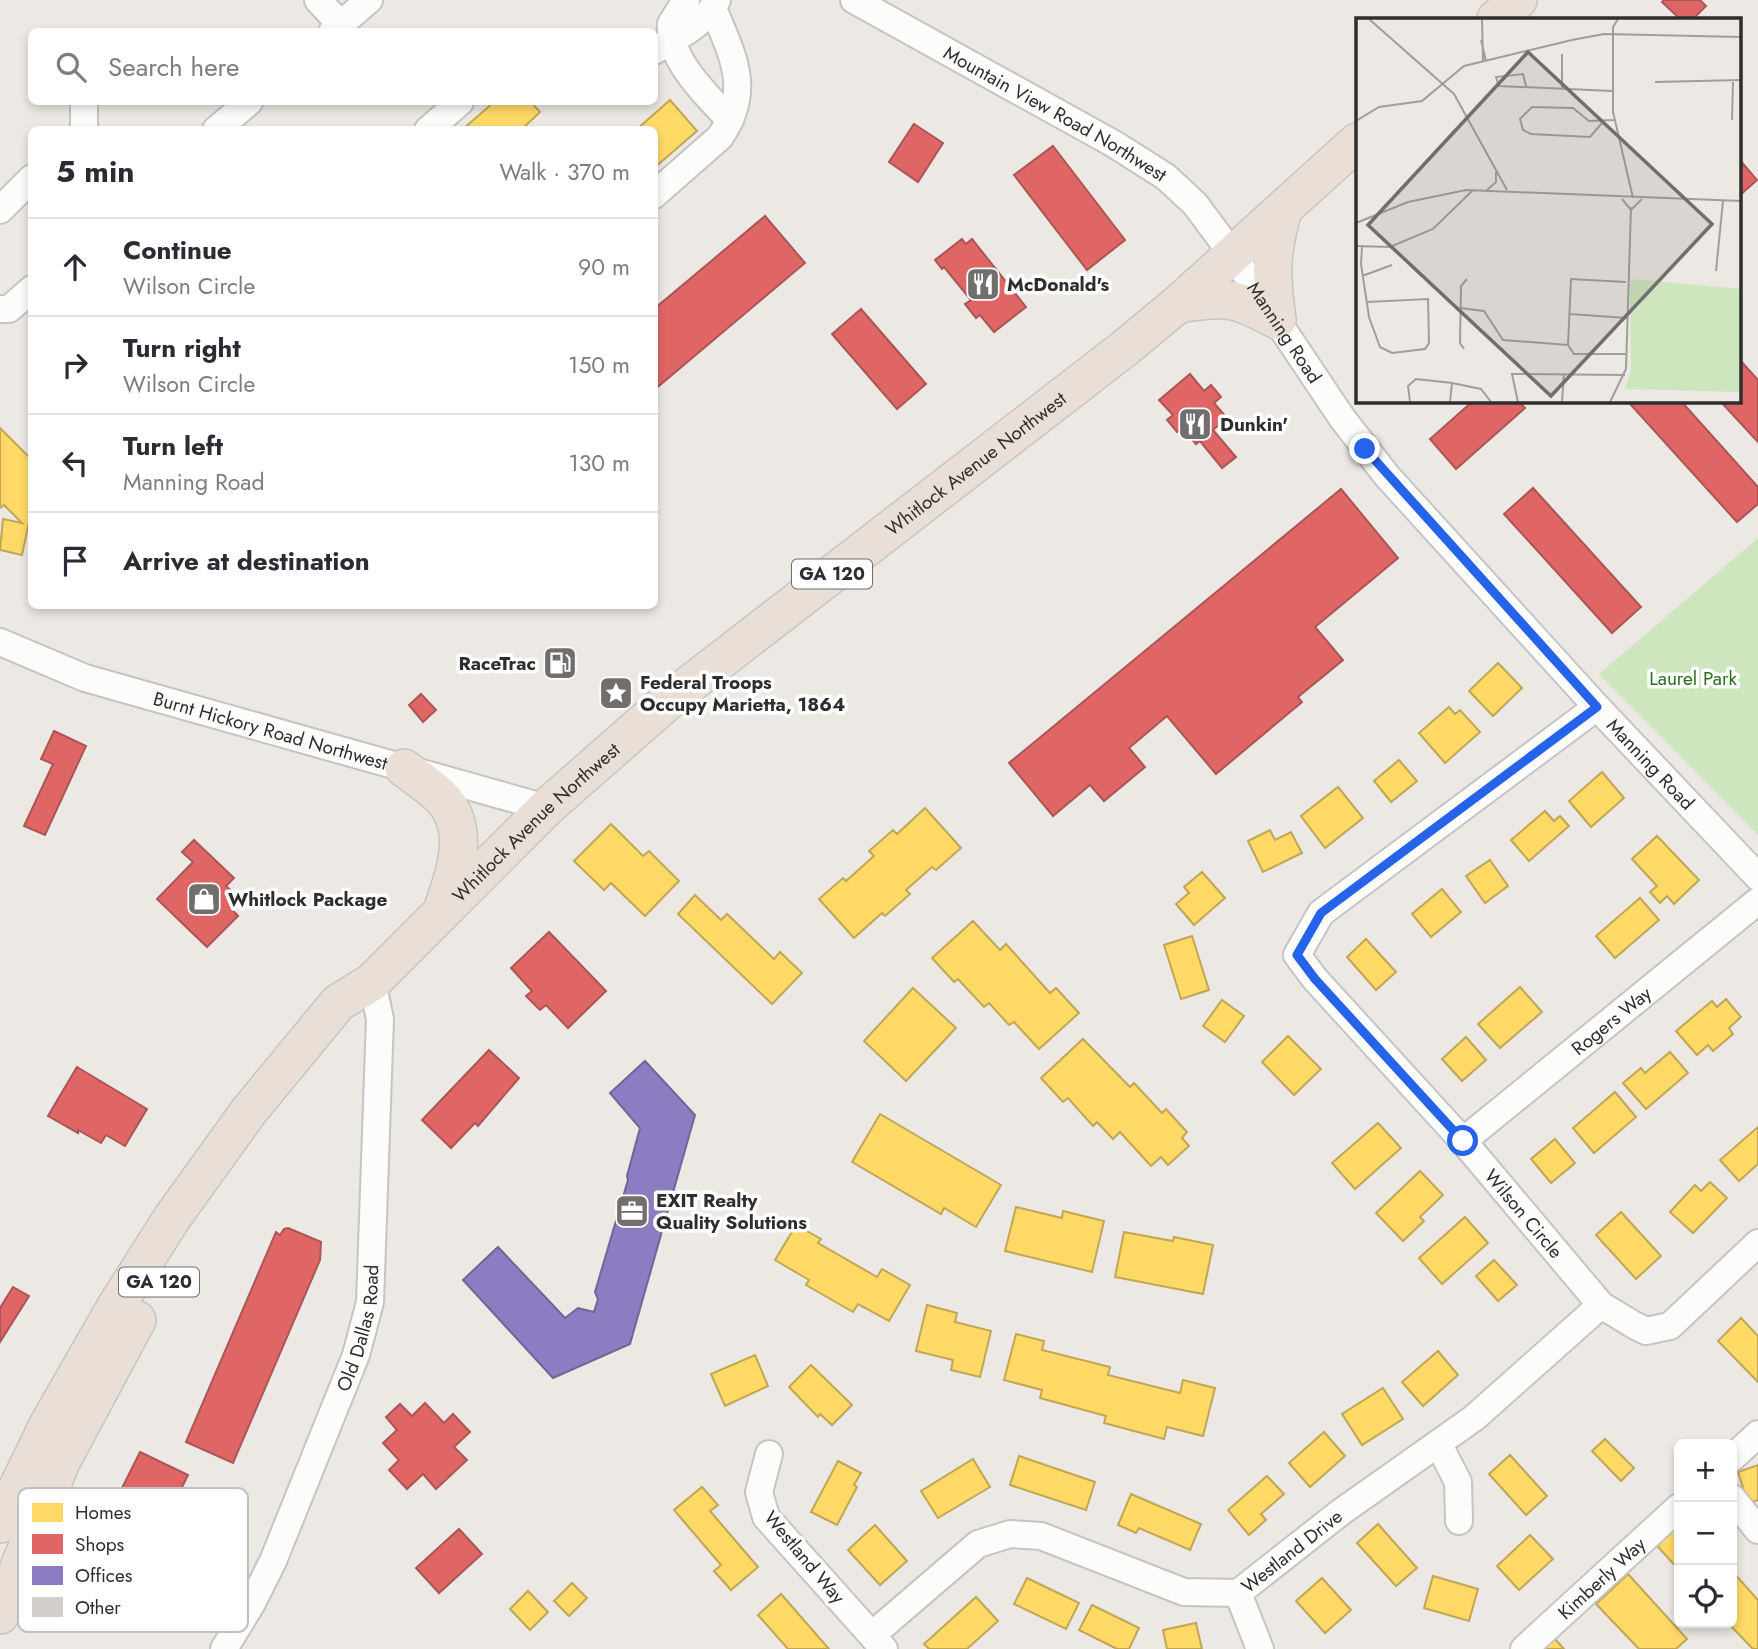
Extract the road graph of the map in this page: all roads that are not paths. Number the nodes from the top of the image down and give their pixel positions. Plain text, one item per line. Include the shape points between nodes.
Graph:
1 (318, 0) edge
2 (369, 0) edge
3 (686, 0) edge
4 (854, 0) edge
5 (1518, 0) edge
6 (715, 4) edge
7 (1497, 18) edge
8 (336, 28) edge
9 (664, 46) edge
10 (84, 105) edge
11 (245, 105) edge
12 (457, 105) edge
13 (730, 120) junction
14 (84, 126) edge
15 (221, 126) edge
16 (433, 126) edge
17 (1356, 143) edge
18 (28, 182) edge
19 (658, 192) edge
20 (0, 210) edge
21 (1283, 210) junction
22 (1233, 255) junction
23 (28, 292) edge
24 (1178, 304) junction
25 (0, 309) edge
26 (1277, 320) junction
27 (0, 642) edge
28 (1597, 707) junction
29 (404, 768) junction
30 (546, 808) junction
31 (1758, 877) edge
32 (1758, 901) edge
33 (442, 912) junction
34 (373, 982) junction
35 (1463, 1141) junction
36 (1758, 1243) edge
37 (1601, 1305) junction
38 (1758, 1434) edge
39 (1439, 1445) junction
40 (1737, 1453) edge
41 (769, 1454) dead end
42 (51, 1488) edge
43 (1735, 1502) edge
44 (1674, 1512) edge
45 (1459, 1521) dead end
46 (0, 1524) edge
47 (1758, 1530) edge
48 (18, 1570) edge
49 (1238, 1593) junction
50 (248, 1610) edge
51 (0, 1615) edge
52 (234, 1632) edge
53 (878, 1642) edge
54 (224, 1649) edge
55 (1260, 1649) edge
56 (1524, 1649) edge

1 - 8 street
2 - 8 street
3 - 9 street
4 - 22 street, Mountain View Road Northwest via 1148,164 1195,204
5 - 7 highway
6 - 9 street via 682,37
6 - 13 street via 738,75
9 - 13 street
10 - 14 street
11 - 15 street
12 - 16 street
13 - 19 street via 709,149
17 - 21 highway, Whitlock Avenue Northwest / GA 120
18 - 20 street
21 - 22 highway, Whitlock Avenue Northwest / GA 120
21 - 26 highway via 1272,249
22 - 24 highway, Whitlock Avenue Northwest / GA 120
22 - 26 street, Manning Road
23 - 25 street via 9,309
24 - 26 highway via 1224,299 1245,303
24 - 30 highway, Whitlock Avenue Northwest / GA 120 via 702,673
26 - 28 street, Manning Road via 1365,449
27 - 29 street, Burnt Hickory Road Northwest via 85,678
28 - 31 street, Manning Road
28 - 35 street, Wilson Circle via 1321,913 1297,955
29 - 30 street, Burnt Hickory Road Northwest
29 - 33 highway via 441,797 455,820 460,849
30 - 33 highway, Whitlock Avenue Northwest / GA 120
32 - 35 street, Rogers Way
33 - 34 highway, Whitlock Avenue Northwest / GA 120
34 - 42 highway, Whitlock Avenue Northwest / GA 120 via 355,1019 232,1171 146,1304
34 - 46 highway, Whitlock Avenue Northwest / GA 120 via 338,1003 249,1111 172,1218 48,1425
34 - 50 street, Old Dallas Road via 380,1019 370,1302 356,1355 273,1561
35 - 37 street, Wilson Circle
36 - 37 street, Wilson Circle via 1670,1326 1646,1331
37 - 39 street, Westland Drive
38 - 40 street
39 - 45 street via 1458,1482
39 - 49 street, Westland Drive via 1341,1512
41 - 53 street, Westland Way via 759,1492 766,1517
43 - 47 street
44 - 56 street, Kimberly Way
48 - 51 highway, Whitlock Avenue Northwest / GA 120
49 - 53 street, Westland Drive via 1184,1592 1041,1536 1010,1534 978,1544
49 - 55 street
52 - 54 street, Old Dallas Road

